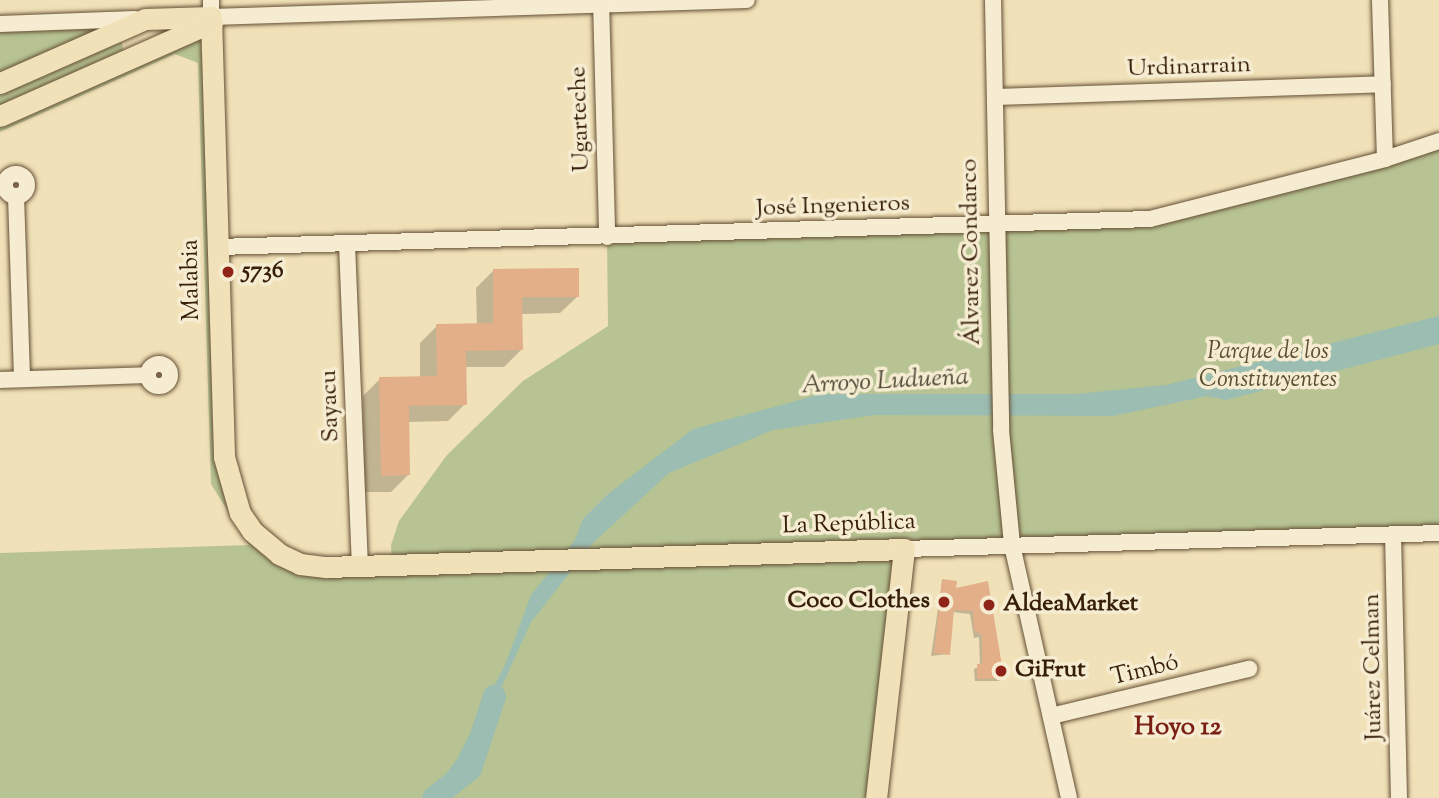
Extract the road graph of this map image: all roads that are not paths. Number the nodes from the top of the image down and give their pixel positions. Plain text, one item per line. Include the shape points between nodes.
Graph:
1 (747, 0) edge
2 (993, 0) edge
3 (1380, 0) edge
4 (601, 2) edge
5 (211, 13) edge
6 (145, 19) junction
7 (0, 24) edge
8 (155, 48) junction
9 (0, 83) edge
10 (1383, 84) junction
11 (996, 97) junction
12 (0, 117) edge
13 (1439, 141) edge
14 (1385, 159) junction
15 (16, 196) dead end
16 (1000, 224) junction
17 (607, 237) junction
18 (347, 244) junction
19 (218, 247) junction
20 (147, 375) dead end
21 (22, 379) junction
22 (0, 380) edge
23 (1439, 533) edge
24 (1393, 534) junction
25 (1012, 545) junction
26 (267, 546) joint
27 (904, 549) junction
28 (360, 566) junction
29 (1249, 669) dead end
30 (1051, 716) junction
31 (876, 798) edge
32 (1069, 798) edge
33 (1399, 798) edge

1 - 4 street
2 - 11 street, Álvarez Condarco
3 - 10 street
4 - 5 street
4 - 17 street, Ugarteche
5 - 6 main road
5 - 8 main road
5 - 19 main road, Malabia
6 - 7 street
6 - 8 main road
6 - 9 main road
8 - 12 main road
10 - 11 street, Urdinarrain
10 - 14 street
11 - 16 street, Álvarez Condarco
13 - 14 street, José Ingenieros
14 - 16 street, José Ingenieros via 1150,219
15 - 21 street
16 - 17 street, José Ingenieros
16 - 25 street, Álvarez Condarco via 1001,430
17 - 18 street, José Ingenieros
18 - 19 street, José Ingenieros
18 - 28 street, Sayacu
19 - 26 main road, Malabia via 226,476 240,513
20 - 21 street
21 - 22 street
23 - 24 street, La República
24 - 25 street, La República
24 - 33 street, Juárez Celman
25 - 27 street, La República
25 - 30 street, Álvarez Condarco
26 - 28 main road, La República via 300,564
27 - 28 main road, La República
27 - 31 main road
29 - 30 street, Timbó
30 - 32 street, Álvarez Condarco

